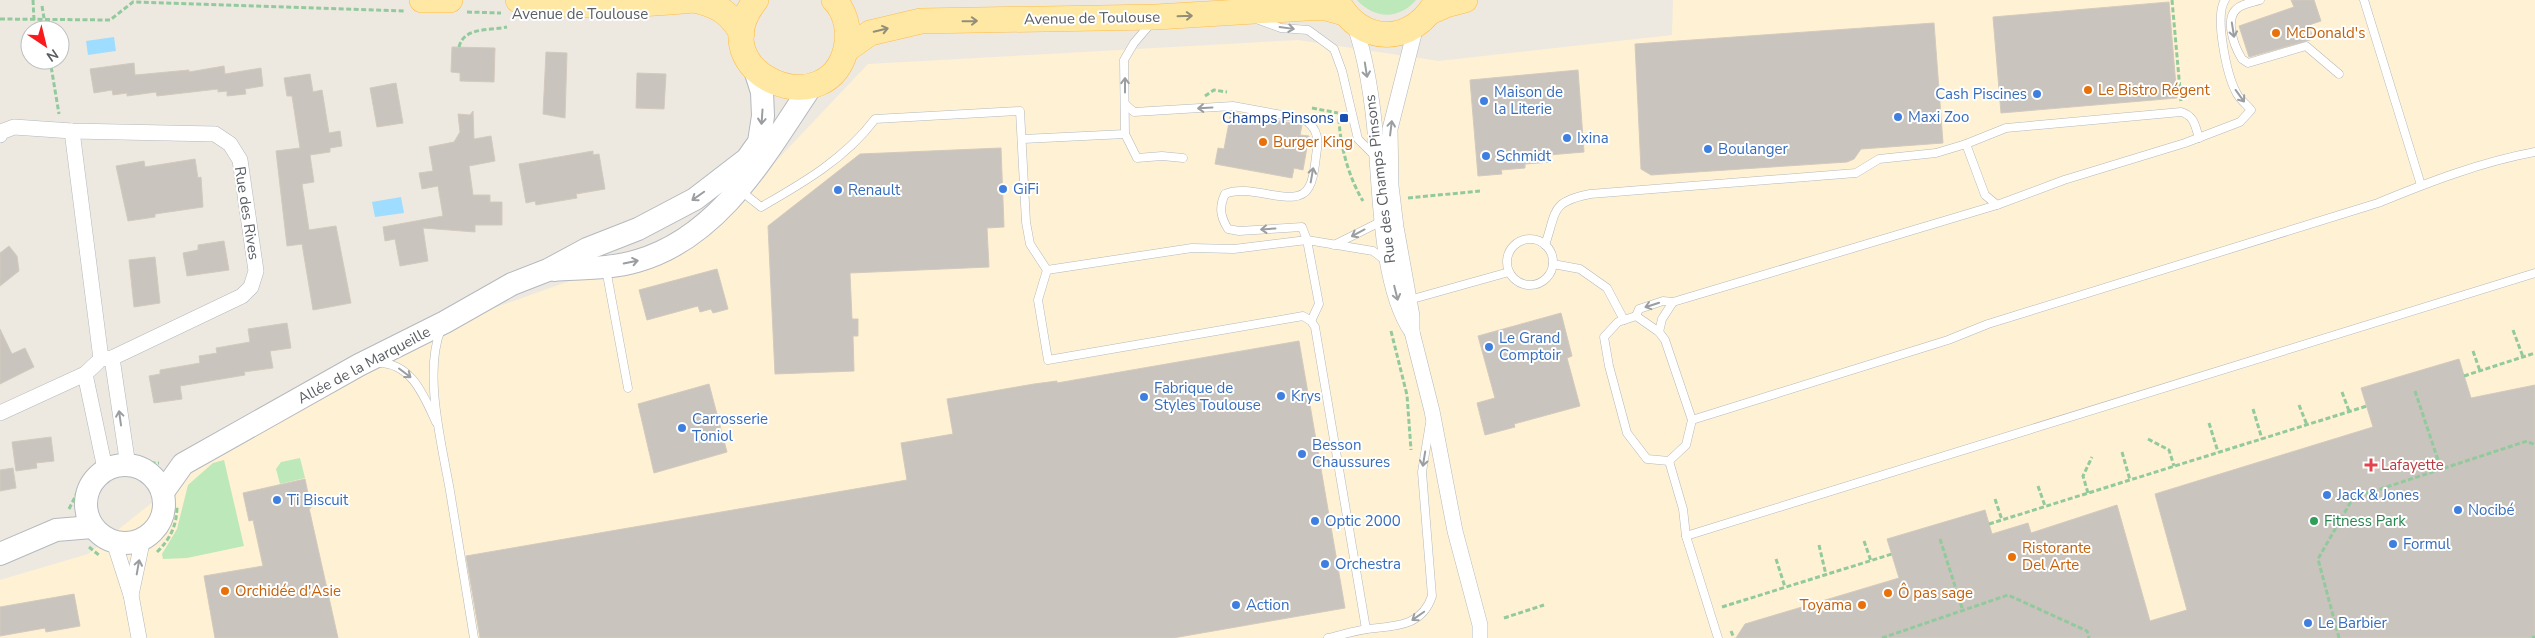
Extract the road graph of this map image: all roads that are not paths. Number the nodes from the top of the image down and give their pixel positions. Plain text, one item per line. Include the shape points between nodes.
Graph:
1 (433, 0) edge
2 (695, 0) edge
3 (756, 0) edge
4 (834, 0) edge
5 (1465, 0) edge
6 (2225, 0) edge
7 (2260, 0) edge
8 (2364, 0) edge
9 (416, 5) edge
10 (454, 6) edge
11 (512, 7) edge
12 (1345, 12) edge
13 (1240, 13) junction
14 (1428, 13) edge
15 (1156, 17) junction
16 (742, 33) junction
17 (846, 50) junction
18 (755, 70) junction
19 (2339, 74) dead end
20 (812, 85) junction
21 (1125, 104) junction
22 (72, 131) junction
23 (1125, 134) junction
24 (0, 135) edge
25 (2199, 138) junction
26 (1023, 139) junction
27 (1966, 144) junction
28 (2535, 152) edge
29 (1183, 158) dead end
30 (1377, 159) junction
31 (738, 167) junction
32 (2421, 185) junction
33 (739, 189) junction
34 (1997, 205) junction
35 (1382, 221) junction
36 (1307, 240) junction
37 (1334, 245) junction
38 (1545, 245) junction
39 (1389, 264) junction
40 (1553, 264) junction
41 (606, 267) junction
42 (548, 270) junction
43 (1047, 270) junction
44 (1509, 272) junction
45 (2535, 273) edge
46 (1410, 300) junction
47 (1673, 302) junction
48 (1636, 316) junction
49 (1624, 320) junction
50 (1311, 321) junction
51 (445, 322) junction
52 (1412, 332) junction
53 (1659, 332) junction
54 (106, 359) junction
55 (359, 366) junction
56 (86, 374) junction
57 (628, 388) dead end
58 (1432, 411) junction
59 (0, 413) edge
60 (1692, 420) junction
61 (440, 428) junction
62 (1669, 461) junction
63 (183, 464) junction
64 (128, 466) junction
65 (103, 472) junction
66 (149, 474) junction
67 (162, 492) junction
68 (86, 500) junction
69 (92, 527) junction
70 (56, 530) junction
71 (1686, 536) junction
72 (143, 538) junction
73 (114, 542) junction
74 (0, 554) edge
75 (131, 595) junction
76 (1366, 629) junction
77 (1480, 631) edge
78 (139, 638) edge
79 (474, 638) edge
80 (1328, 638) edge
81 (1487, 638) edge
82 (1718, 638) edge

1 - 9 main road
1 - 10 main road
2 - 11 main road, Avenue de Toulouse
2 - 16 main road, Avenue de Toulouse via 731,16
3 - 16 main road
4 - 17 main road via 845,17
5 - 14 main road
6 -> 25 lane via 2221,7 2220,26 2223,47 2236,92 2251,110 2240,122
7 -> 19 lane via 2240,6 2231,18 2242,59 2248,63 2306,46
8 - 32 lane
12 - 13 main road, Avenue de Toulouse via 1326,8
12 - 14 main road, Avenue de Toulouse via 1378,34 1404,32
12 -> 30 street, Rue des Champs Pinsons via 1366,66
15 -> 13 main road, Avenue de Toulouse
13 -> 30 lane via 1281,28 1308,30 1334,50 1358,138
46 -> 14 street, Rue des Champs Pinsons via 1392,193 1390,130
17 -> 15 main road, Avenue de Toulouse via 870,33 921,22
21 -> 15 lane via 1124,60
16 - 18 main road via 745,53
17 - 20 main road via 833,72
18 - 20 main road via 776,84 800,88
18 -> 31 street, Allée de la Marqueille via 762,92 759,142
20 - 33 street, Allée de la Marqueille via 788,124
21 - 23 lane
36 -> 21 lane via 1302,227 1228,229 1222,220 1220,205 1225,194 1235,189 1284,197 1299,197 1306,192 1318,144 1313,126 1304,119 1233,106 1134,112
22 - 24 street, Rue des Rives via 14,127
22 - 54 street
22 - 54 street, Rue des Rives via 215,134 230,144 240,160 256,270 251,287 242,296
23 - 26 lane
23 - 29 lane via 1137,158
25 - 27 lane via 2194,120 2181,112 2006,128
25 - 34 lane via 2064,180
26 - 33 lane via 1020,111 876,119 860,140 804,182 761,206
26 - 43 lane via 1026,222 1030,244
27 - 34 lane via 1985,196
27 - 38 lane via 1936,153 1879,159 1856,173 1598,193 1570,198 1555,210
28 - 32 lane
30 - 35 street, Rue des Champs Pinsons
31 - 33 lane via 734,179
31 -> 42 street, Allée de la Marqueille via 695,199
32 - 60 lane via 2378,203
41 -> 33 street, Allée de la Marqueille via 661,253 686,239
34 - 47 lane
35 -> 37 lane
35 - 39 street, Rue des Champs Pinsons
36 - 37 lane
36 - 43 lane via 1234,249 1176,250
36 - 50 lane via 1319,304
37 - 39 lane via 1373,250
38 - 40 lane via 1550,250
38 - 44 lane via 1530,239 1514,245 1507,263
39 -> 52 street, Rue des Champs Pinsons via 1402,319
40 - 44 lane via 1545,279 1530,285
40 - 49 lane via 1580,269 1607,288
41 - 42 street, Allée de la Marqueille
41 - 57 lane
42 - 51 street, Allée de la Marqueille via 512,284
43 - 50 lane via 1038,300 1048,360 1303,316
44 - 46 lane
45 - 71 lane
46 - 52 street, Rue des Champs Pinsons
47 -> 48 lane via 1664,301 1639,309
47 - 53 lane via 1662,319
48 - 49 lane
48 - 53 lane
49 - 62 lane via 1604,337 1628,433 1647,459
50 - 76 lane via 1315,327
51 - 55 street, Allée de la Marqueille
51 - 61 lane via 436,351 434,378
52 - 58 street, Rue des Champs Pinsons
53 - 60 lane via 1665,340
54 - 56 street, Rue des Rives
64 -> 54 street
55 -> 61 lane via 379,363 402,369 419,385
55 - 63 street, Allée de la Marqueille
56 - 59 street
56 - 65 street
58 -> 76 lane via 1422,472 1432,596 1428,608 1418,618 1388,628
58 - 77 street, Rue des Champs Pinsons via 1454,531
60 - 62 lane via 1686,445
61 - 79 lane
62 - 71 lane via 1683,509
63 - 66 street, Allée de la Marqueille
63 - 67 street, Allée de la Marqueille
64 - 65 street
64 - 66 street
65 - 68 street via 90,488
66 - 67 street via 160,484
67 - 72 street via 161,518
68 - 69 street
68 - 70 street
69 - 70 street
69 - 73 street
70 - 74 street
71 - 82 lane
72 - 73 street via 129,543
75 -> 72 street
73 - 75 street
75 - 78 street
76 - 80 lane
77 - 81 street, Rue des Champs Pinsons

